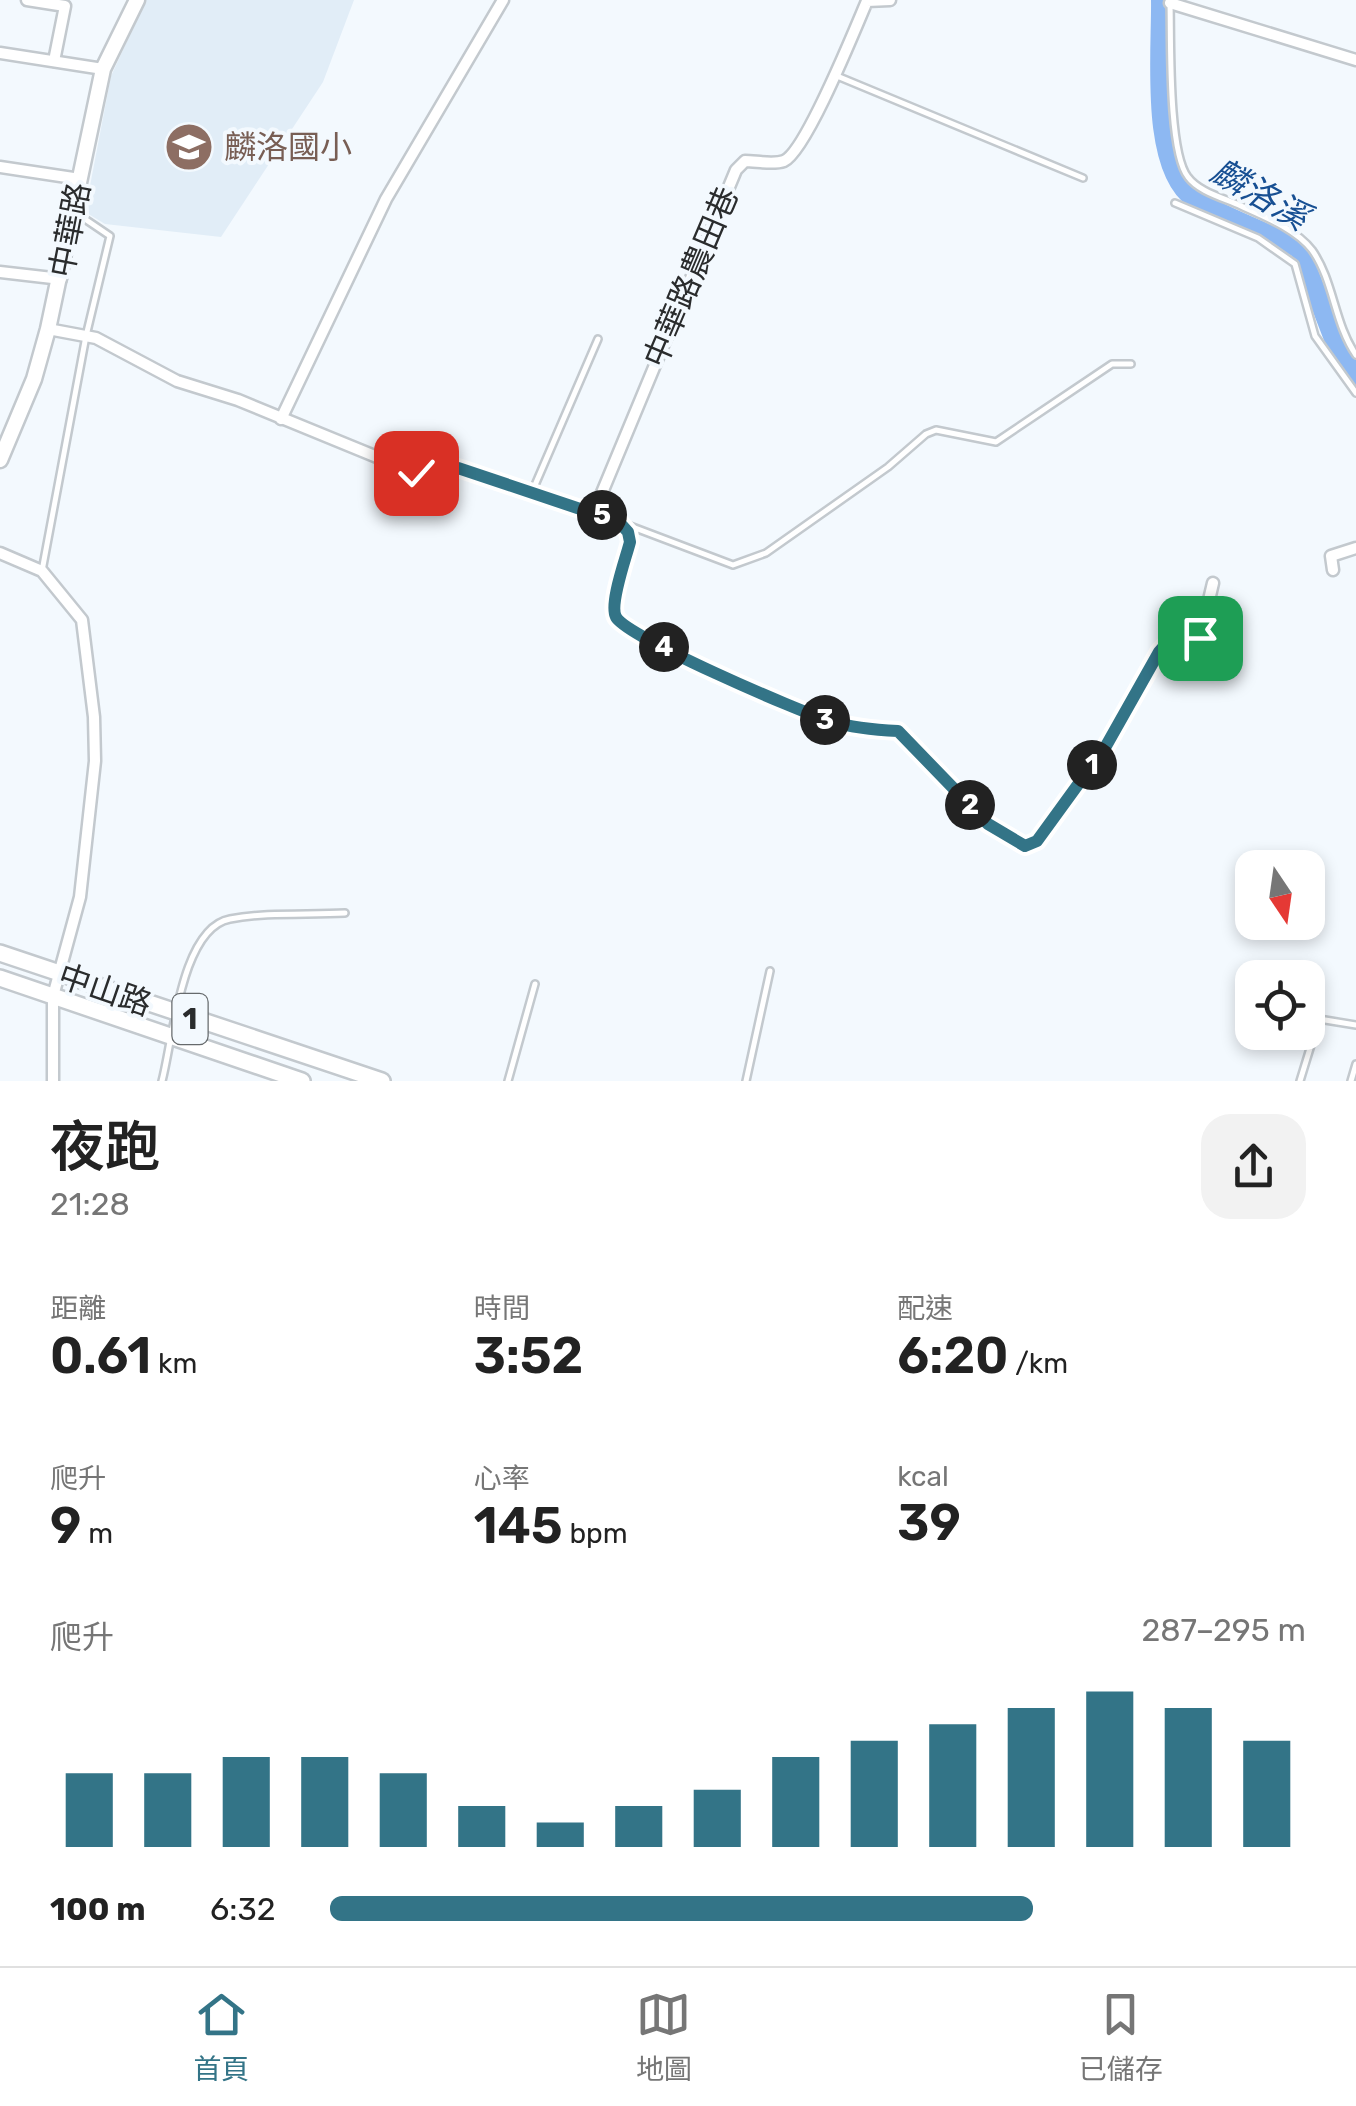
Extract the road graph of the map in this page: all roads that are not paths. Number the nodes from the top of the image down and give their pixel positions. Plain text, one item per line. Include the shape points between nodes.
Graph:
1 (28, 0) edge
2 (138, 0) edge
3 (503, 0) edge
4 (890, 0) edge
5 (1170, 2) edge
6 (0, 53) edge
7 (1356, 60) edge
8 (54, 61) junction
9 (103, 69) junction
10 (835, 75) junction
11 (0, 167) edge
12 (1083, 178) dead end
13 (80, 179) junction
14 (1175, 202) dead end
15 (74, 211) junction
16 (0, 272) edge
17 (61, 279) junction
18 (48, 330) junction
19 (86, 336) junction
20 (598, 338) dead end
21 (1356, 355) edge
22 (1131, 364) dead end
23 (1356, 393) edge
24 (281, 419) junction
25 (6, 429) edge
26 (0, 460) edge
27 (532, 492) junction
28 (594, 512) junction
29 (619, 522) junction
30 (1356, 548) edge
31 (0, 553) edge
32 (1333, 570) dead end
33 (42, 571) junction
34 (1213, 584) dead end
35 (345, 913) dead end
36 (0, 953) edge
37 (770, 971) dead end
38 (58, 974) junction
39 (0, 978) edge
40 (534, 984) dead end
41 (53, 996) junction
42 (176, 1014) junction
43 (1356, 1026) edge
44 (174, 1038) junction
45 (1356, 1064) edge
46 (53, 1081) edge
47 (162, 1081) edge
48 (302, 1081) edge
49 (382, 1081) edge
50 (508, 1081) edge
51 (746, 1081) edge
52 (1300, 1081) edge
53 (1351, 1081) edge

1 - 8 street via 65,6
2 - 9 street, 中華路
3 - 24 street via 386,199
4 - 10 street, 中華路農田巷 via 867,1
5 - 7 street
5 - 21 lane via 1175,132 1184,173 1311,248
6 - 8 street
8 - 9 street
9 - 13 street, 中華路
10 - 12 lane
10 - 28 street, 中華路農田巷 via 794,154 781,162 744,161 736,170
11 - 13 street
13 - 15 street, 中華路
14 - 23 lane via 1258,238 1295,264 1315,336
15 - 17 street, 中華路
15 - 19 lane via 110,236
16 - 17 street
17 - 18 street, 中華路
18 - 19 street
18 - 25 street, 中華路 via 34,379
19 - 24 street via 177,381
19 - 33 lane
20 - 27 lane
22 - 29 lane via 1112,364 996,442 936,430 926,434 744,563 733,565
24 - 27 street via 416,473 458,468
25 - 26 street, 中華路
27 - 28 street
28 - 29 street
29 - 34 street via 630,542 614,606 624,626 828,720 898,731 988,824 1025,846 1037,841 1106,746 1159,652 1166,644 1200,638
30 - 32 street via 1331,556
31 - 33 street
33 - 38 street via 82,620 95,746 80,897
35 - 42 lane via 218,923 193,949
36 - 38 main road, 中山路 / 1
37 - 51 lane
38 - 41 street
38 - 42 main road, 中山路 / 1
39 - 41 main road, 中山路 / 1
40 - 50 lane
41 - 44 main road, 中山路 / 1
41 - 46 street
42 - 44 lane
42 - 49 main road, 中山路 / 1
43 - 52 lane via 1319,1019
44 - 47 lane
44 - 48 main road, 中山路 / 1
45 - 53 lane

